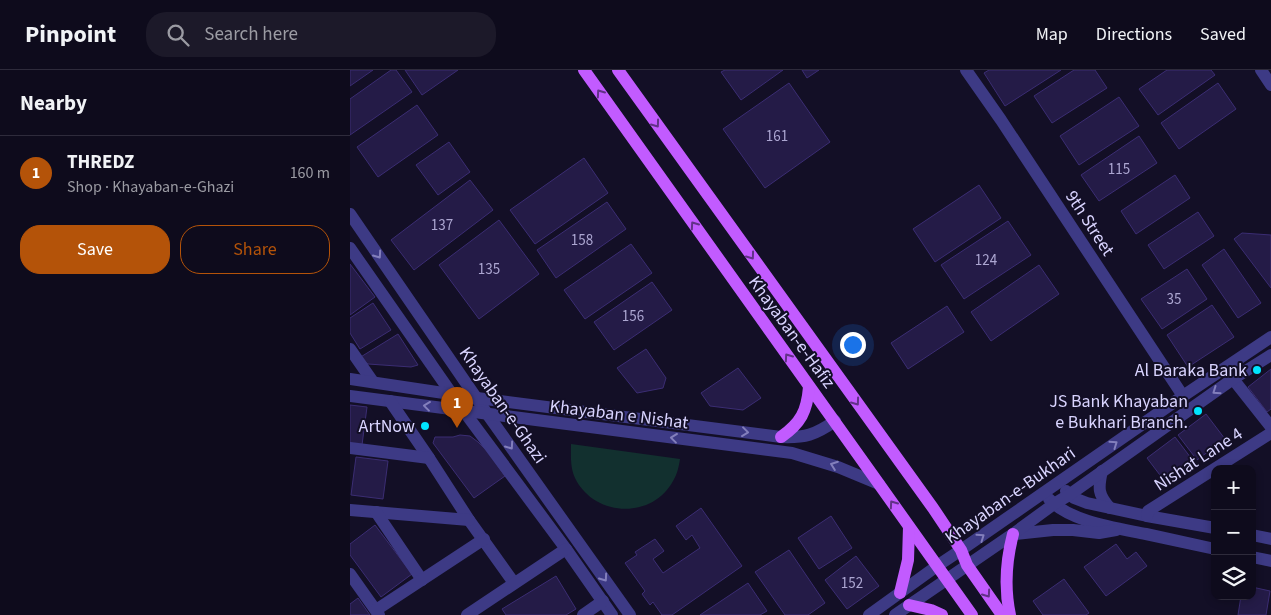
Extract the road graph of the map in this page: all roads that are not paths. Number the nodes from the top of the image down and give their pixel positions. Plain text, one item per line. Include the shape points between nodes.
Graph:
1 (584, 70) edge
2 (618, 70) edge
3 (966, 70) edge
4 (1261, 70) edge
5 (1271, 85) edge
6 (350, 214) edge
7 (350, 248) edge
8 (1271, 337) edge
9 (350, 349) edge
10 (1271, 354) edge
11 (350, 379) edge
12 (1233, 379) junction
13 (373, 382) junction
14 (809, 386) junction
15 (451, 393) junction
16 (350, 396) edge
17 (1183, 396) junction
18 (476, 398) junction
19 (390, 401) junction
20 (463, 410) junction
21 (488, 415) junction
22 (834, 421) junction
23 (1271, 427) edge
24 (1271, 433) edge
25 (781, 437) junction
26 (350, 448) edge
27 (429, 458) junction
28 (1102, 471) junction
29 (880, 484) junction
30 (1058, 484) junction
31 (1044, 493) junction
32 (1069, 495) junction
33 (1054, 504) junction
34 (1110, 508) junction
35 (350, 510) edge
36 (376, 512) junction
37 (1147, 516) junction
38 (469, 520) junction
39 (909, 526) junction
40 (1211, 527) edge
41 (1121, 529) junction
42 (1013, 534) junction
43 (1256, 536) edge
44 (484, 539) junction
45 (1271, 539) edge
46 (1211, 548) edge
47 (566, 549) junction
48 (961, 550) junction
49 (1256, 558) edge
50 (1271, 560) edge
51 (967, 565) junction
52 (937, 566) junction
53 (350, 574) edge
54 (946, 579) junction
55 (422, 580) junction
56 (514, 583) junction
57 (900, 593) junction
58 (603, 601) junction
59 (909, 605) junction
60 (377, 613) edge
61 (467, 615) edge
62 (583, 615) edge
63 (612, 615) edge
64 (630, 615) edge
65 (869, 615) edge
66 (895, 615) edge
67 (942, 615) edge
68 (972, 615) edge
69 (1002, 615) edge
70 (1010, 615) edge

14 -> 1 main road, Khayaban-e-Hafiz
2 -> 48 main road, Khayaban-e-Hafiz
3 - 17 street, 9th Street
4 - 5 street
6 -> 18 street, Khayaban-e-Ghazi
7 - 15 street, Khayaban-e-Ghazi
8 - 17 street, Khayaban-e-Bukhari
9 - 13 street
10 - 12 street, Khayaban-e-Bukhari
11 - 13 street, Khayaban e Nishat
12 - 23 street
12 -> 28 street, Khayaban-e-Bukhari
13 - 15 street, Khayaban e Nishat
14 - 22 main road, Khayaban-e-Hafiz
14 - 25 main road via 805,410 799,421
15 - 18 street, Khayaban e Nishat
15 - 20 street, Khayaban-e-Ghazi
16 - 19 street, Khayaban e Nishat
30 -> 17 street, Khayaban-e-Bukhari
18 - 21 street, Khayaban-e-Ghazi
18 -> 25 street, Khayaban e Nishat
20 -> 19 street, Khayaban e Nishat
19 - 27 street
20 - 21 street, Khayaban e Nishat
20 - 47 street, Khayaban-e-Ghazi
29 -> 21 street, Khayaban e Nishat via 838,466 792,453
21 -> 64 street, Khayaban-e-Ghazi
22 - 25 street, Khayaban e Nishat via 805,437
22 - 29 main road, Khayaban-e-Hafiz
24 - 37 street, Nishat Lane 4 via 1148,512
26 - 27 street
27 - 38 street
28 - 32 street, Khayaban-e-Bukhari
28 - 34 street via 1099,491
39 -> 29 main road, Khayaban-e-Hafiz
30 - 31 street, Khayaban-e-Bukhari
30 - 32 street
31 - 33 street
48 -> 31 street, Khayaban-e-Bukhari
32 - 33 street, Khayaban-e-Bukhari
32 - 34 street
33 - 41 street via 1075,516
33 - 42 street, Khayaban-e-Bukhari
34 - 37 street
35 - 36 street
36 - 38 street
36 - 55 street
37 - 40 street
38 - 44 street
39 - 52 main road, Khayaban-e-Hafiz
39 - 57 main road via 908,560
41 - 42 street via 1099,533 1062,530
41 - 46 street
42 - 51 street, Khayaban-e-Bukhari
42 - 70 main road via 1006,567
43 - 45 street
44 - 55 street
44 - 56 street
47 - 56 street
47 - 58 street, Khayaban-e-Ghazi
48 - 51 main road, Khayaban-e-Hafiz
48 - 52 street, Khayaban-e-Bukhari
49 - 50 street
51 - 54 street, Khayaban-e-Bukhari
51 -> 69 main road, Khayaban-e-Hafiz
52 - 54 main road, Khayaban-e-Hafiz
52 - 57 street, Khayaban-e-Bukhari
53 - 60 street
54 - 59 street, Khayaban-e-Bukhari
54 - 68 main road, Khayaban-e-Hafiz
55 - 60 street
56 - 61 street
57 - 65 street, Khayaban-e-Bukhari
58 - 62 street
58 - 63 street, Khayaban-e-Ghazi
59 - 66 street, Khayaban-e-Bukhari
59 - 67 main road

